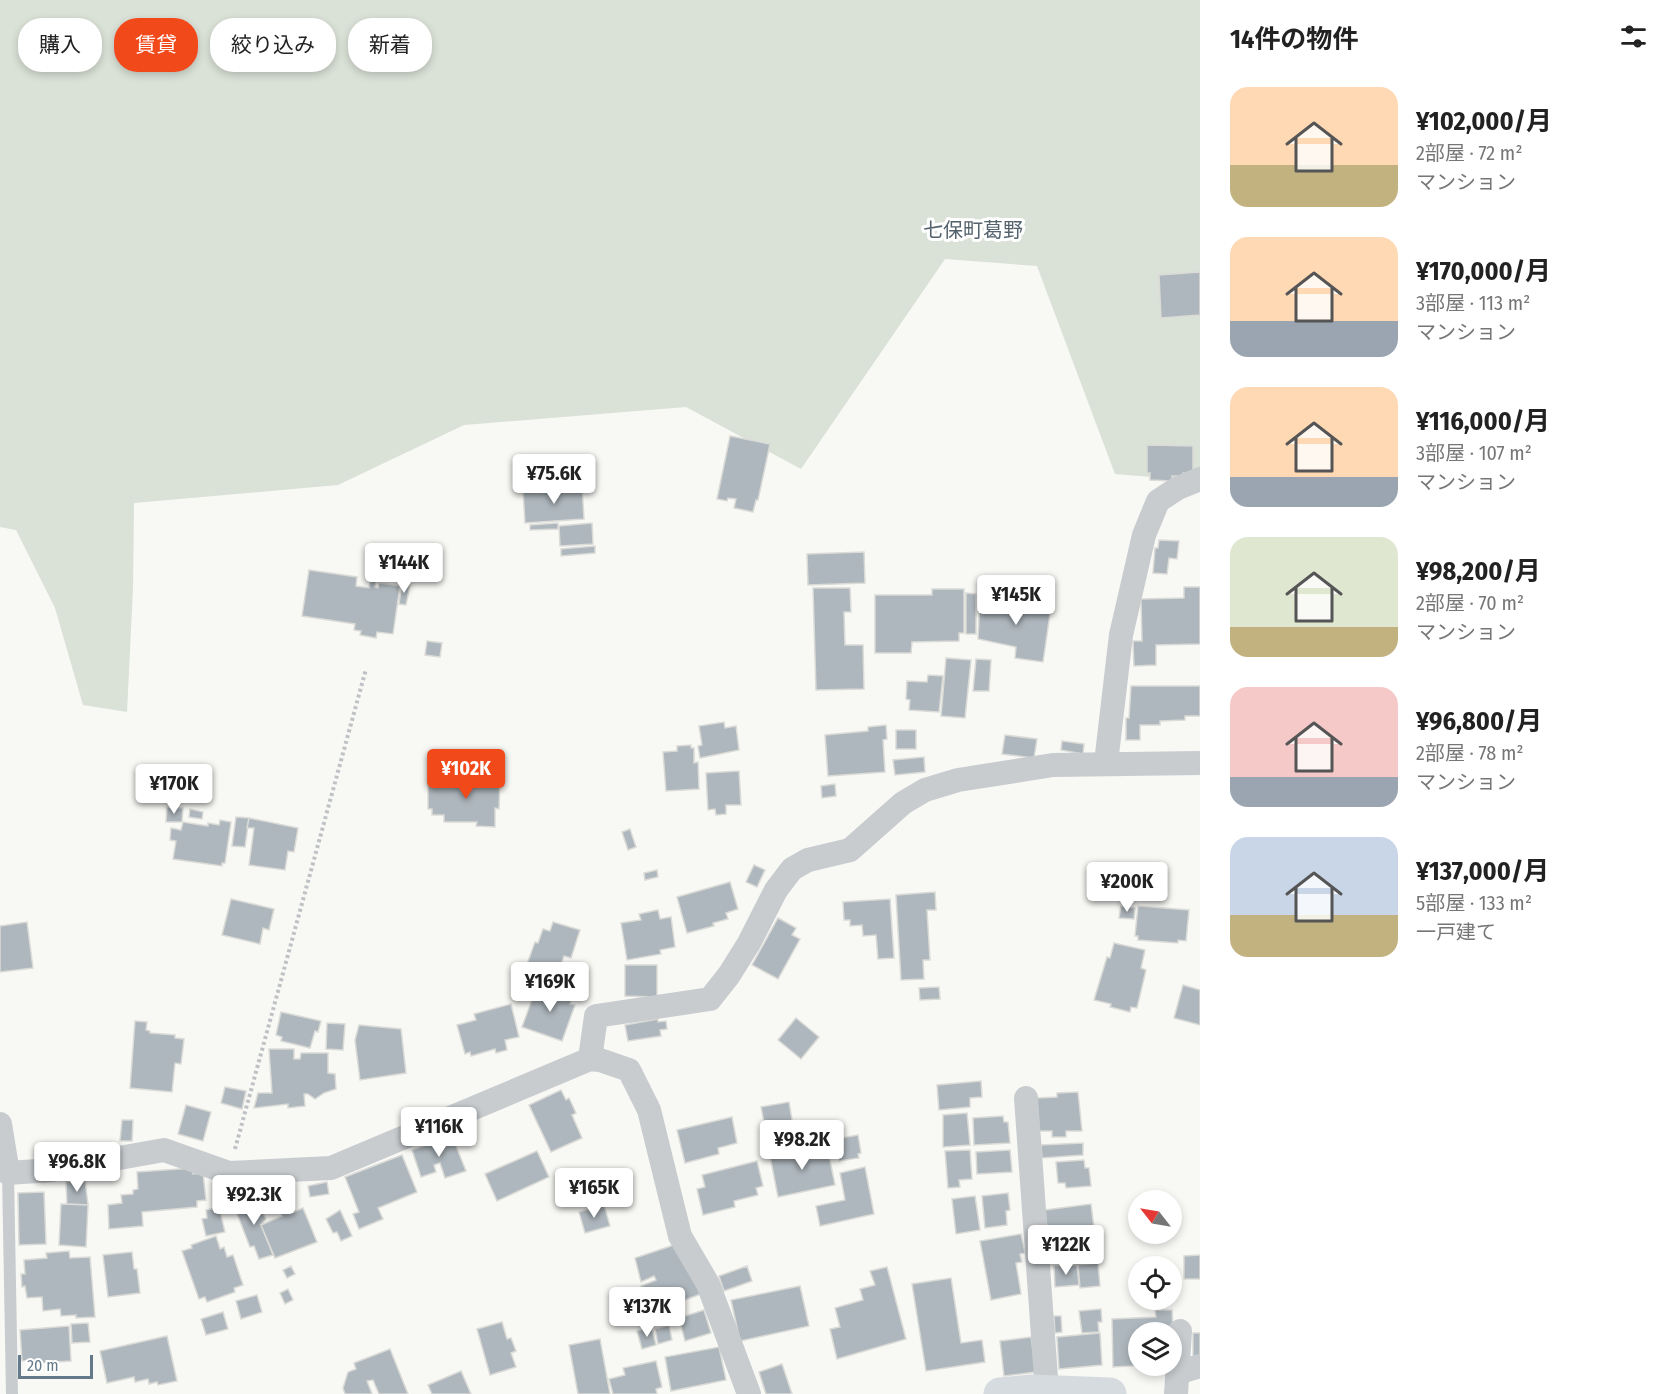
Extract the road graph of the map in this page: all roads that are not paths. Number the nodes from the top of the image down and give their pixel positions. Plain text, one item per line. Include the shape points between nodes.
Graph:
1 (1200, 479) edge
2 (1106, 762) junction
3 (1200, 763) edge
4 (590, 1059) junction
5 (1026, 1098) dead end
6 (0, 1124) edge
7 (8, 1173) junction
8 (1200, 1366) edge
9 (1176, 1383) edge
10 (1047, 1392) junction
11 (12, 1394) edge
12 (749, 1394) edge
13 (1000, 1394) edge
14 (1110, 1394) edge

1 - 2 street via 1158,501 1144,535 1121,635
2 - 3 street
2 - 4 street via 1053,765 958,780 925,790 903,803 850,850 807,860 792,869 776,890 729,975 710,999 596,1016
4 - 7 street via 331,1168 229,1173 164,1150 52,1170
4 - 12 street via 628,1071 649,1110 680,1236 708,1284
5 - 10 street
6 - 7 street
7 - 11 lane
8 - 9 street
10 - 13 main road
10 - 14 main road

